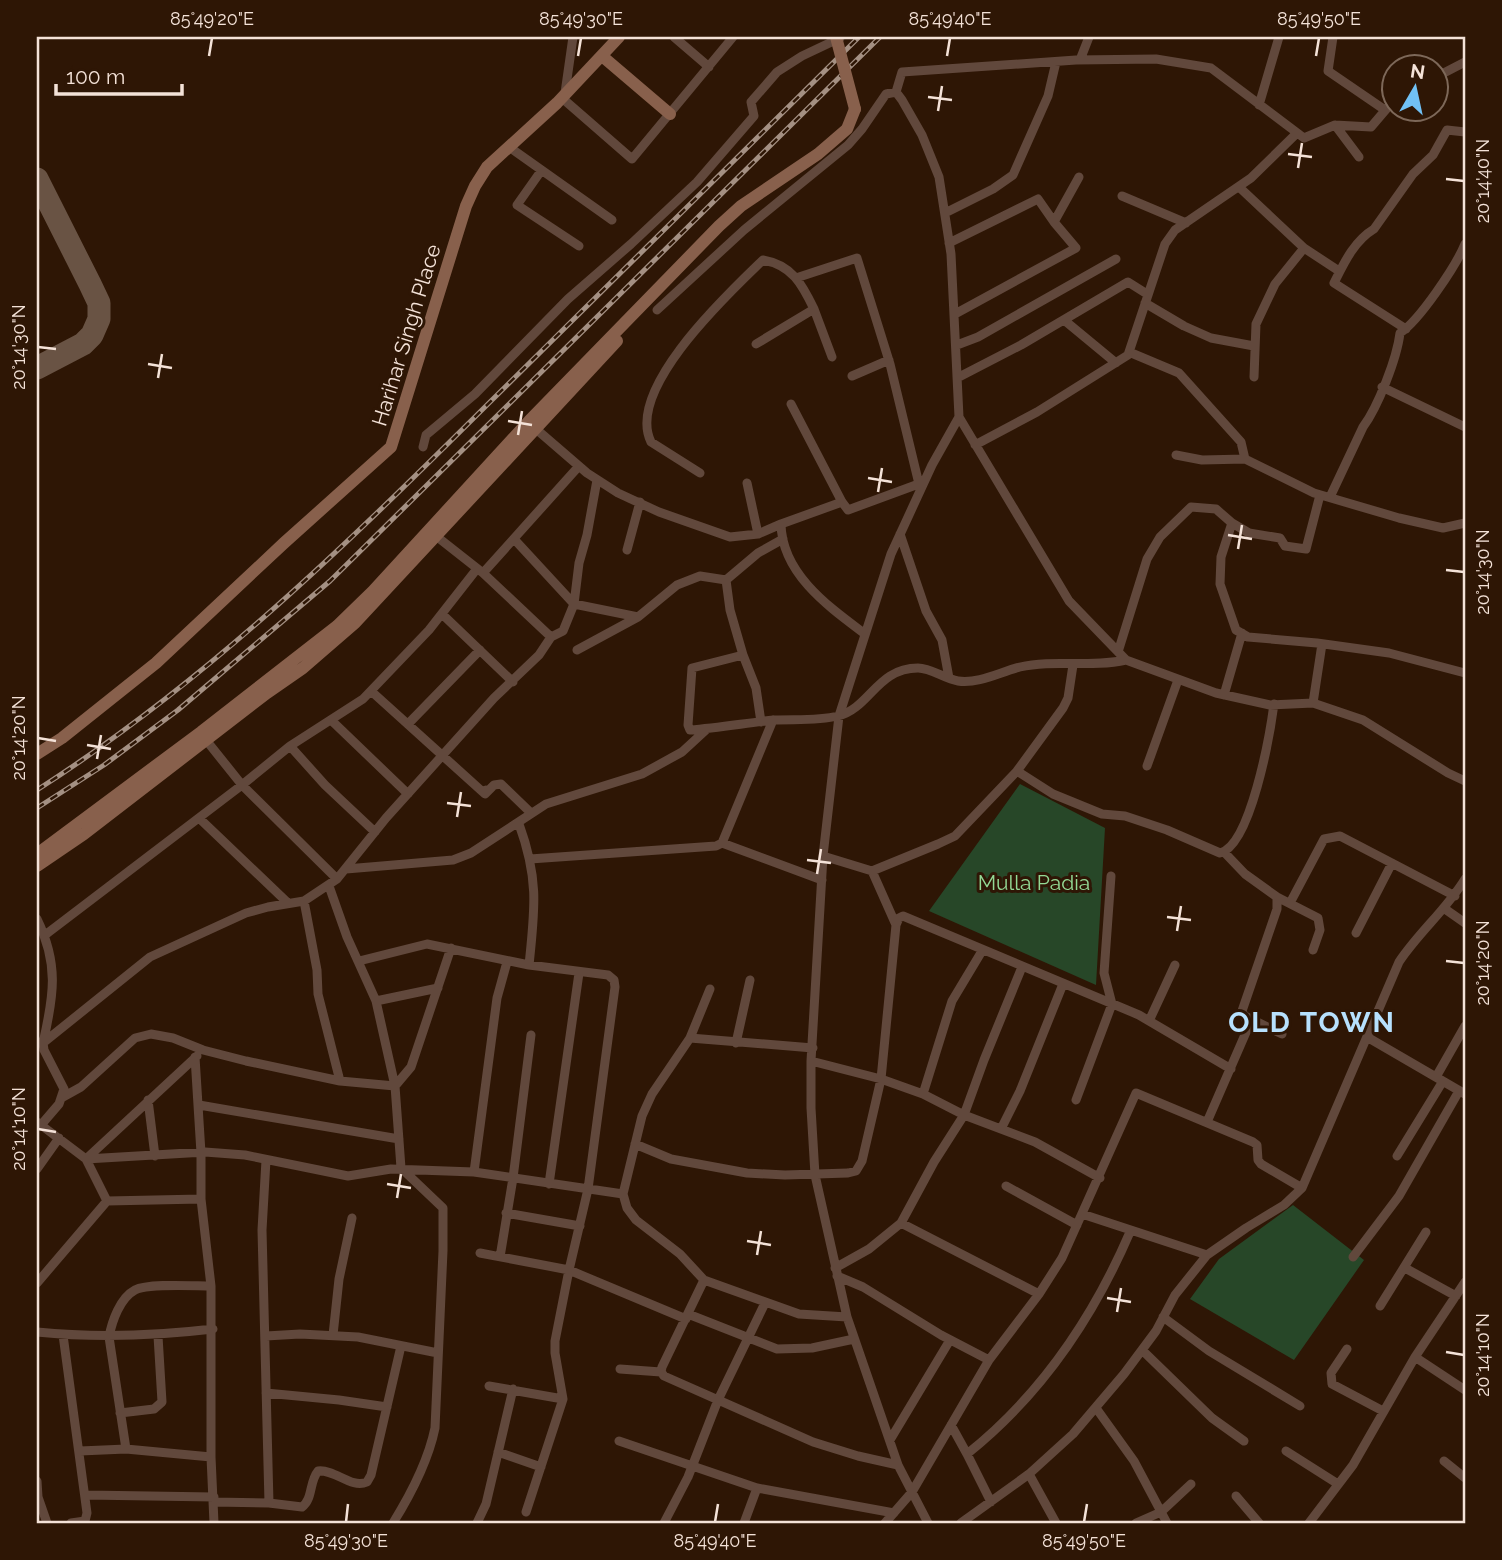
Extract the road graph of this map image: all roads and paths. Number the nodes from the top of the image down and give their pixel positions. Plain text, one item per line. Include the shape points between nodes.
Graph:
1 (573, 37) edge
2 (620, 37) edge
3 (674, 37) edge
4 (733, 37) edge
5 (836, 37) edge
6 (842, 37) edge
7 (1089, 37) edge
8 (1279, 37) edge
9 (1333, 37) edge
10 (601, 56) junction
11 (1080, 60) junction
12 (1056, 62) junction
13 (709, 66) junction
14 (896, 92) junction
15 (563, 97) junction
16 (1259, 105) junction
17 (1380, 107) edge
18 (670, 114) junction
19 (1380, 116) edge
20 (1335, 125) junction
21 (1465, 132) edge
22 (1297, 133) junction
23 (509, 147) junction
24 (1359, 157) dead end
25 (541, 171) junction
26 (1079, 177) dead end
27 (1239, 187) junction
28 (1122, 196) dead end
29 (945, 213) junction
30 (612, 220) dead end
31 (1054, 222) junction
32 (1186, 223) junction
33 (719, 226) junction
34 (949, 243) junction
35 (1465, 244) edge
36 (579, 246) dead end
37 (1304, 248) junction
38 (1116, 259) dead end
39 (1339, 271) junction
40 (796, 278) junction
41 (1146, 298) junction
42 (814, 309) junction
43 (657, 310) dead end
44 (955, 314) junction
45 (1064, 320) junction
46 (1406, 329) junction
47 (756, 344) dead end
48 (957, 345) junction
49 (1254, 346) junction
50 (1129, 352) junction
51 (832, 357) dead end
52 (889, 360) junction
53 (1116, 363) junction
54 (852, 376) dead end
55 (959, 377) junction
56 (1254, 377) dead end
57 (1382, 387) junction
58 (791, 404) dead end
59 (959, 417) junction
60 (1465, 427) edge
61 (536, 429) junction
62 (975, 445) junction
63 (423, 447) dead end
64 (1176, 455) dead end
65 (1245, 459) junction
66 (579, 466) junction
67 (700, 473) dead end
68 (597, 480) junction
69 (747, 483) dead end
70 (922, 483) junction
71 (1325, 496) junction
72 (640, 502) junction
73 (842, 502) junction
74 (1232, 523) junction
75 (1465, 523) edge
76 (781, 524) junction
77 (758, 534) junction
78 (900, 534) junction
79 (436, 536) junction
80 (514, 539) junction
81 (783, 539) junction
82 (628, 550) dead end
83 (479, 572) junction
84 (726, 580) junction
85 (574, 604) junction
86 (442, 614) junction
87 (638, 617) junction
88 (1241, 633) junction
89 (865, 634) junction
90 (551, 637) junction
91 (1322, 643) junction
92 (480, 650) junction
93 (577, 650) dead end
94 (1118, 652) junction
95 (743, 655) junction
96 (1126, 660) junction
97 (1073, 665) junction
98 (1465, 673) edge
99 (949, 678) junction
100 (1178, 680) junction
101 (513, 682) junction
102 (372, 691) junction
103 (1224, 695) junction
104 (1313, 703) junction
105 (1274, 705) junction
106 (839, 716) junction
107 (331, 720) junction
108 (773, 720) junction
109 (761, 722) junction
110 (408, 724) junction
111 (707, 729) junction
112 (206, 740) junction
113 (290, 746) junction
114 (37, 754) edge
115 (444, 755) junction
116 (1147, 766) dead end
117 (1017, 771) junction
118 (1465, 781) edge
119 (242, 785) junction
120 (408, 794) junction
121 (531, 813) junction
122 (200, 819) junction
123 (519, 824) junction
124 (375, 832) junction
125 (722, 843) junction
126 (1224, 852) junction
127 (37, 854) edge
128 (824, 856) junction
129 (530, 859) junction
130 (1392, 863) junction
131 (37, 866) edge
132 (346, 869) junction
133 (872, 871) junction
134 (1111, 876) dead end
135 (1465, 879) edge
136 (822, 880) junction
137 (333, 882) junction
138 (1455, 896) junction
139 (1277, 897) junction
140 (304, 901) junction
141 (288, 903) junction
142 (1290, 903) junction
143 (1445, 909) junction
144 (37, 919) edge
145 (1465, 923) edge
146 (896, 925) junction
147 (1356, 933) dead end
148 (45, 935) junction
149 (451, 948) junction
150 (1313, 950) dead end
151 (982, 951) junction
152 (359, 961) junction
153 (507, 962) junction
154 (528, 965) junction
155 (1175, 965) dead end
156 (1022, 967) junction
157 (579, 973) junction
158 (750, 980) dead end
159 (1063, 984) junction
160 (438, 988) junction
161 (710, 989) dead end
162 (376, 1001) junction
163 (1112, 1004) junction
164 (1243, 1015) junction
165 (1149, 1021) junction
166 (1465, 1026) edge
167 (1282, 1034) dead end
168 (531, 1035) dead end
169 (1367, 1037) junction
170 (690, 1038) junction
171 (40, 1043) edge
172 (736, 1043) junction
173 (813, 1048) junction
174 (203, 1050) junction
175 (195, 1057) junction
176 (811, 1061) junction
177 (1231, 1069) junction
178 (881, 1079) junction
179 (1439, 1079) junction
180 (340, 1081) junction
181 (395, 1087) junction
182 (1462, 1093) edge
183 (923, 1094) junction
184 (63, 1097) junction
185 (148, 1100) junction
186 (1076, 1100) dead end
187 (199, 1105) junction
188 (964, 1115) junction
189 (1207, 1122) junction
190 (39, 1124) edge
191 (1001, 1129) junction
192 (59, 1138) junction
193 (400, 1139) junction
194 (635, 1144) junction
195 (201, 1153) junction
196 (155, 1156) junction
197 (1398, 1156) dead end
198 (86, 1159) junction
199 (266, 1160) junction
200 (401, 1168) junction
201 (37, 1169) edge
202 (474, 1172) junction
203 (815, 1175) junction
204 (513, 1178) junction
205 (1100, 1178) junction
206 (549, 1184) junction
207 (1006, 1186) dead end
208 (1301, 1188) junction
209 (588, 1189) junction
210 (623, 1194) junction
211 (201, 1199) junction
212 (107, 1201) junction
213 (506, 1213) junction
214 (1082, 1214) junction
215 (352, 1218) dead end
216 (901, 1223) junction
217 (1077, 1225) junction
218 (580, 1226) junction
219 (1130, 1232) junction
220 (1426, 1232) dead end
221 (480, 1253) dead end
222 (1207, 1255) junction
223 (500, 1257) junction
224 (1353, 1257) dead end
225 (1405, 1268) junction
226 (569, 1270) junction
227 (836, 1272) junction
228 (704, 1280) junction
229 (1465, 1282) edge
230 (37, 1283) edge
231 (211, 1286) junction
232 (1039, 1294) junction
233 (1456, 1296) junction
234 (765, 1303) junction
235 (1380, 1306) dead end
236 (687, 1317) junction
237 (846, 1317) junction
238 (1163, 1317) junction
239 (213, 1329) junction
240 (37, 1332) edge
241 (64, 1335) junction
242 (333, 1335) junction
243 (158, 1336) junction
244 (266, 1336) junction
245 (109, 1337) junction
246 (747, 1338) junction
247 (854, 1339) junction
248 (950, 1340) junction
249 (401, 1346) junction
250 (1347, 1349) dead end
251 (1142, 1350) junction
252 (438, 1353) junction
253 (1415, 1357) junction
254 (989, 1360) junction
255 (620, 1369) dead end
256 (661, 1372) junction
257 (489, 1386) dead end
258 (513, 1389) junction
259 (1465, 1390) edge
260 (266, 1393) junction
261 (563, 1399) junction
262 (718, 1400) junction
263 (1300, 1406) dead end
264 (387, 1407) junction
265 (1096, 1408) junction
266 (1383, 1411) junction
267 (120, 1413) junction
268 (951, 1425) junction
269 (890, 1440) junction
270 (620, 1441) dead end
271 (1244, 1441) dead end
272 (126, 1449) junction
273 (80, 1451) junction
274 (1286, 1451) dead end
275 (498, 1452) junction
276 (967, 1454) junction
277 (211, 1457) junction
278 (1444, 1461) dead end
279 (693, 1465) junction
280 (898, 1465) junction
281 (541, 1467) junction
282 (1029, 1474) junction
283 (1465, 1478) edge
284 (37, 1481) edge
285 (1191, 1484) dead end
286 (1338, 1484) junction
287 (757, 1488) junction
288 (912, 1492) junction
289 (86, 1495) junction
290 (1236, 1496) dead end
291 (214, 1500) junction
292 (991, 1502) junction
293 (269, 1503) junction
294 (526, 1512) dead end
295 (1161, 1512) junction
296 (894, 1513) junction
297 (47, 1523) edge
298 (71, 1523) edge
299 (214, 1523) edge
300 (394, 1523) edge
301 (477, 1523) edge
302 (664, 1523) edge
303 (744, 1523) edge
304 (886, 1523) edge
305 (928, 1523) edge
306 (961, 1523) edge
307 (1056, 1523) edge
308 (1136, 1523) edge
309 (1167, 1523) edge
310 (1259, 1523) edge
311 (1309, 1523) edge

1 - 15 street
2 - 10 street, Harihar Singh Place
3 - 13 street
4 - 13 street
5 - 33 street, bridge via 855,109 847,130
6 - 63 street via 777,72 751,102 754,116 697,182 426,435
7 - 11 street
8 - 16 street
9 - 17 street via 1328,71
10 - 15 street, Harihar Singh Place
10 - 18 street
11 - 12 street
11 - 16 street via 1156,59 1211,68
12 - 14 street via 902,72
12 - 29 street via 1048,96 1013,175
13 - 18 street
14 - 29 street via 922,135 939,177
14 - 43 street via 886,94 848,145 744,230
15 - 18 street via 632,159
15 - 23 street, Harihar Singh Place
16 - 22 street
19 - 20 street via 1371,127
20 - 22 street via 1304,138
20 - 24 street
21 - 39 street via 1447,130 1433,155 1413,174 1374,229 1346,256
22 - 27 street
23 - 25 street
23 - 114 street, Harihar Singh Place via 487,167 467,206 391,447 156,663
25 - 30 street
25 - 36 street via 517,205
26 - 31 street
27 - 32 street
27 - 37 street
28 - 32 street
29 - 34 street
31 - 34 street via 1038,199
31 - 44 street via 1076,248
32 - 41 street via 1165,244
33 - 61 street
33 - 127 street via 337,626
34 - 44 street
35 - 46 street via 1423,312
37 - 39 street
37 - 49 street via 1275,284 1256,324
38 - 48 street
39 - 46 street via 1334,283
40 - 42 street
40 - 52 street via 857,258
40 - 67 street via 778,263 763,260 710,310 650,399 647,434 651,442
41 - 45 street via 1128,282
41 - 49 street via 1184,326 1211,338
41 - 50 street
42 - 47 street
42 - 51 street
44 - 48 street
45 - 53 street
45 - 55 street
46 - 57 street via 1400,333
48 - 55 street
49 - 56 street
50 - 53 street
50 - 65 street via 1179,373 1241,442
52 - 54 street
52 - 70 street
53 - 62 street
55 - 59 street
57 - 60 street
57 - 71 street
58 - 73 street
59 - 62 street
59 - 70 street
61 - 66 street
61 - 79 street
62 - 94 street via 1069,601
64 - 65 street
65 - 71 street
66 - 68 street
66 - 80 street
68 - 72 street
68 - 85 street
69 - 77 street
70 - 73 street via 848,510
70 - 78 street
71 - 74 street via 1306,549 1285,546 1280,538 1249,533
71 - 75 street via 1430,526
72 - 77 street via 730,537
72 - 82 street
73 - 76 street
74 - 88 street via 1221,557 1220,584
74 - 94 street via 1216,509 1191,507 1160,537 1141,575
76 - 77 street
76 - 81 street
78 - 89 street
78 - 99 street via 926,611 942,640
79 - 83 street
79 - 112 street via 344,632
80 - 83 street
80 - 85 street
81 - 84 street
81 - 89 street via 790,561 821,601
83 - 86 street
83 - 90 street
84 - 87 street via 700,576 677,585
84 - 95 street
85 - 87 street
85 - 90 street via 563,631
86 - 92 street
86 - 102 street
87 - 93 street
88 - 91 street
88 - 103 street
89 - 106 street
90 - 101 street
91 - 98 street via 1389,653
91 - 104 street
92 - 101 street
92 - 110 street
94 - 96 street
95 - 109 street via 756,688
95 - 111 street via 692,668 688,725 690,730
96 - 97 street
96 - 100 street
97 - 99 street via 1040,663 973,680
97 - 117 street via 1063,708
99 - 106 street via 919,668 902,671
100 - 103 street
100 - 116 street
101 - 115 street
102 - 107 street
102 - 110 street
103 - 105 street
104 - 105 street
104 - 118 street via 1363,720
105 - 126 street via 1253,799 1241,829
106 - 108 street
106 - 128 street
107 - 113 street
107 - 120 street
108 - 109 street
108 - 125 street
109 - 111 street
110 - 115 street
111 - 121 street via 682,752 642,774 546,804
112 - 119 street
112 - 131 street
113 - 119 street
113 - 124 street
115 - 120 street
115 - 121 street via 485,791 501,784
117 - 126 street via 1053,794 1102,814 1125,816
117 - 133 street via 955,836
119 - 122 street
119 - 137 street
120 - 124 street
121 - 123 street
122 - 141 street
122 - 148 street
123 - 129 street
123 - 132 street via 453,860
124 - 132 street
125 - 129 street
125 - 136 street
126 - 139 street
128 - 133 street
128 - 136 street
129 - 154 street via 535,906
130 - 138 street
130 - 142 street via 1339,836 1324,839
130 - 147 street
132 - 137 street
133 - 146 street
134 - 163 street via 1104,972
135 - 138 street
136 - 173 street
137 - 140 street
137 - 152 street via 347,937
138 - 143 street
139 - 142 street
139 - 164 street
140 - 141 street
140 - 180 street via 318,993
141 - 171 street via 246,913 150,957
142 - 150 street via 1318,918 1321,930
143 - 145 street
143 - 169 street via 1399,962
144 - 148 street
146 - 151 street via 899,918 911,918
146 - 178 street
148 - 171 street via 54,974 53,997
149 - 152 street via 427,944
149 - 153 street
149 - 160 street
151 - 156 street
151 - 183 street via 952,1002
152 - 162 street
153 - 154 street
153 - 202 street via 497,999
154 - 157 street
155 - 165 street
156 - 159 street
156 - 188 street
157 - 206 street
157 - 209 street via 608,975 615,987
158 - 172 street
159 - 163 street
159 - 191 street
160 - 162 street
160 - 181 street via 411,1068
161 - 170 street
162 - 181 street
163 - 165 street
163 - 186 street
164 - 167 street
164 - 177 street via 1248,1024
165 - 177 street
166 - 179 street
168 - 204 street
169 - 179 street
169 - 208 street
170 - 172 street
170 - 194 street via 646,1106
171 - 184 street via 60,1078
172 - 173 street
173 - 176 street
174 - 175 street
174 - 180 street
174 - 184 street via 173,1038 143,1035
175 - 185 street
175 - 187 street
176 - 178 street
176 - 203 street
177 - 189 street
178 - 183 street
178 - 203 street via 860,1167 848,1173
179 - 182 street
179 - 197 street
180 - 181 street
181 - 193 street
182 - 224 street via 1399,1196
183 - 188 street
184 - 190 street
185 - 196 street
185 - 198 street
187 - 193 street
187 - 195 street
188 - 191 street
188 - 216 street
189 - 205 street via 1136,1093
189 - 208 street via 1253,1142 1261,1164
190 - 192 street
191 - 205 street
192 - 198 street
192 - 201 street
193 - 200 street
194 - 203 street via 671,1159 705,1166 747,1173
194 - 210 street
195 - 196 street
195 - 199 street
195 - 211 street
196 - 198 street
198 - 212 street
199 - 200 street via 348,1176
199 - 244 street via 262,1230
200 - 202 street
200 - 252 street via 443,1208
202 - 204 street
203 - 227 street
204 - 206 street
204 - 213 street
205 - 214 street
206 - 209 street
207 - 217 street
208 - 222 street via 1284,1205
209 - 210 street
209 - 218 street
210 - 228 street via 636,1220 680,1254
211 - 212 street
211 - 231 street
212 - 230 street
213 - 218 street
213 - 223 street
214 - 217 street
214 - 219 street
215 - 242 street
216 - 227 street
216 - 232 street
217 - 232 street
218 - 226 street
219 - 222 street
219 - 276 street via 1101,1294 1069,1346 1029,1396
220 - 225 street
221 - 223 street
222 - 238 street
223 - 226 street
225 - 233 street
225 - 235 street
226 - 236 street
226 - 261 street via 555,1340
227 - 237 street
227 - 248 street
228 - 234 street
228 - 236 street
229 - 233 street
231 - 239 street
231 - 245 street via 134,1290 118,1309
232 - 254 street
233 - 253 street
234 - 237 street via 799,1314
234 - 246 street
236 - 246 street
236 - 256 street
237 - 247 street
238 - 251 street
238 - 263 street
239 - 243 street
239 - 277 street
240 - 241 street
241 - 245 street
241 - 273 street
242 - 244 street
242 - 249 street
243 - 245 street
243 - 267 street via 162,1402 155,1409
244 - 260 street
245 - 267 street
246 - 247 street via 790,1350
246 - 262 street
247 - 269 street
248 - 254 street
248 - 269 street
249 - 252 street
249 - 264 street
250 - 266 street via 1331,1373 1332,1384
251 - 265 street
251 - 271 street via 1212,1418
252 - 300 street via 431,1448
253 - 259 street
253 - 266 street
254 - 268 street
255 - 256 street
256 - 262 street
257 - 258 street
258 - 261 street
258 - 275 street
260 - 264 street
260 - 293 street
261 - 281 street
262 - 279 street
262 - 280 street via 813,1442
264 - 293 street via 367,1482 356,1484 332,1472 318,1471 306,1506
265 - 282 street
265 - 295 street via 1134,1461
266 - 286 street
267 - 272 street
268 - 276 street
268 - 288 street
269 - 280 street
270 - 279 street
272 - 273 street
272 - 277 street
273 - 289 street
274 - 286 street
275 - 281 street
275 - 301 street
276 - 292 street
277 - 291 street
278 - 283 street
279 - 287 street
279 - 302 street
280 - 288 street
281 - 294 street
282 - 292 street
282 - 307 street
284 - 297 street
285 - 295 street
286 - 311 street
287 - 296 street
287 - 303 street
288 - 296 street
288 - 305 street
289 - 291 street
289 - 298 street via 85,1521
290 - 310 street
291 - 293 street
291 - 299 street
292 - 306 street
295 - 308 street
295 - 309 street
296 - 304 street

